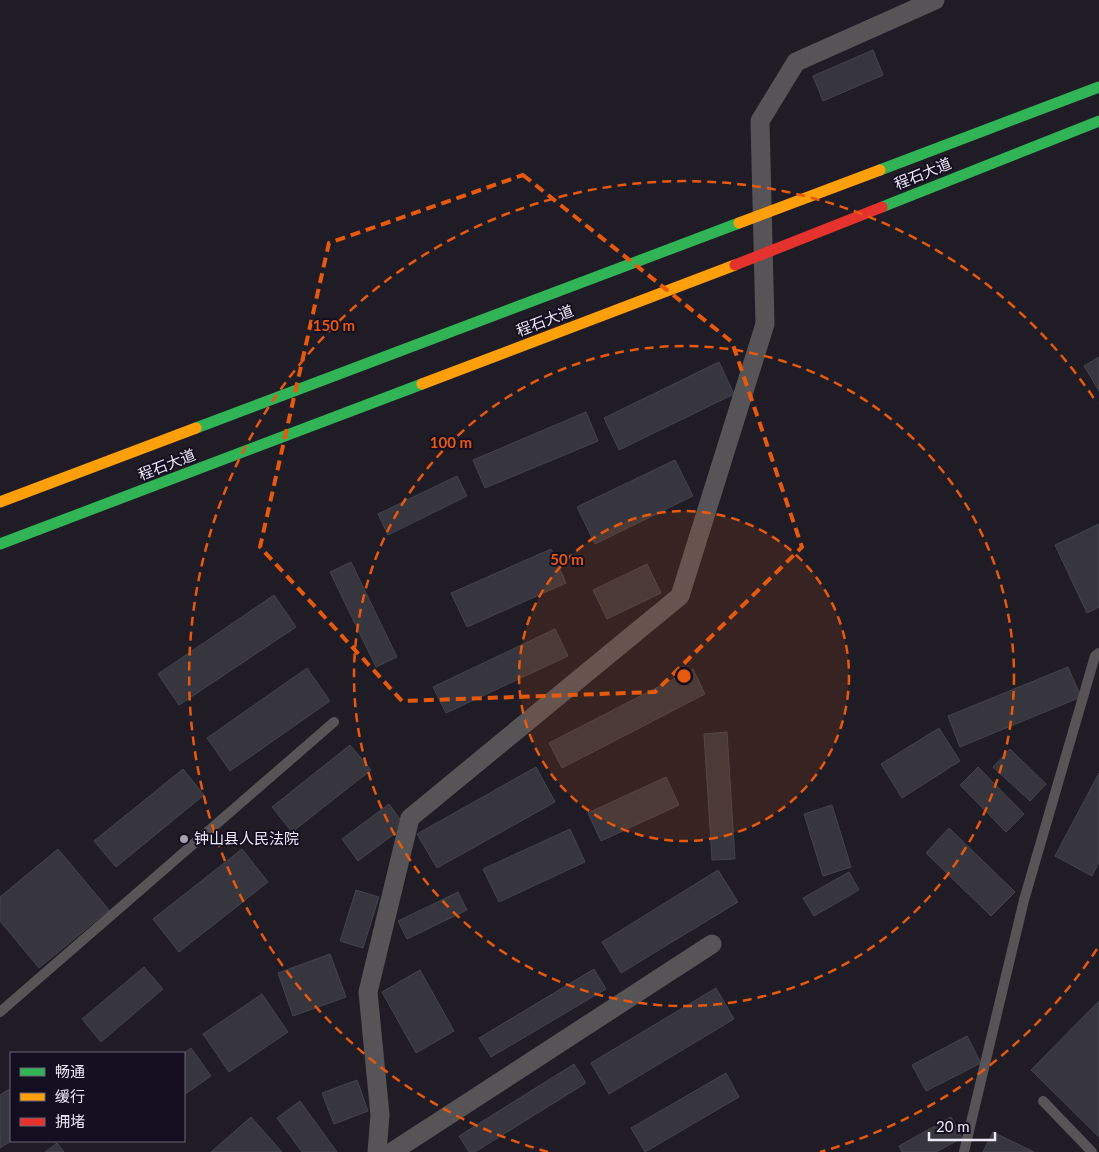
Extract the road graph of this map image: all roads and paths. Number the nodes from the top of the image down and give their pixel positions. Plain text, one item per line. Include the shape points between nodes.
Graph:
1 (935, 0) edge
2 (1099, 87) edge
3 (1099, 121) edge
4 (763, 214) junction
5 (764, 253) junction
6 (0, 502) edge
7 (0, 544) edge
8 (1099, 653) edge
9 (334, 722) dead end
10 (712, 944) dead end
11 (0, 1012) edge
12 (1043, 1101) dead end
13 (377, 1152) edge
14 (392, 1152) edge
15 (964, 1152) edge
16 (1092, 1152) edge

1 - 4 street via 796,62 760,121
2 - 4 street, 程石大道
3 - 5 street, 程石大道
4 - 5 street
4 - 6 street, 程石大道
5 - 7 street, 程石大道
5 - 13 street via 765,324 680,596 410,818 368,992 380,1115
8 - 15 lane via 1095,656 1024,900
9 - 11 lane
10 - 14 street
12 - 16 lane

